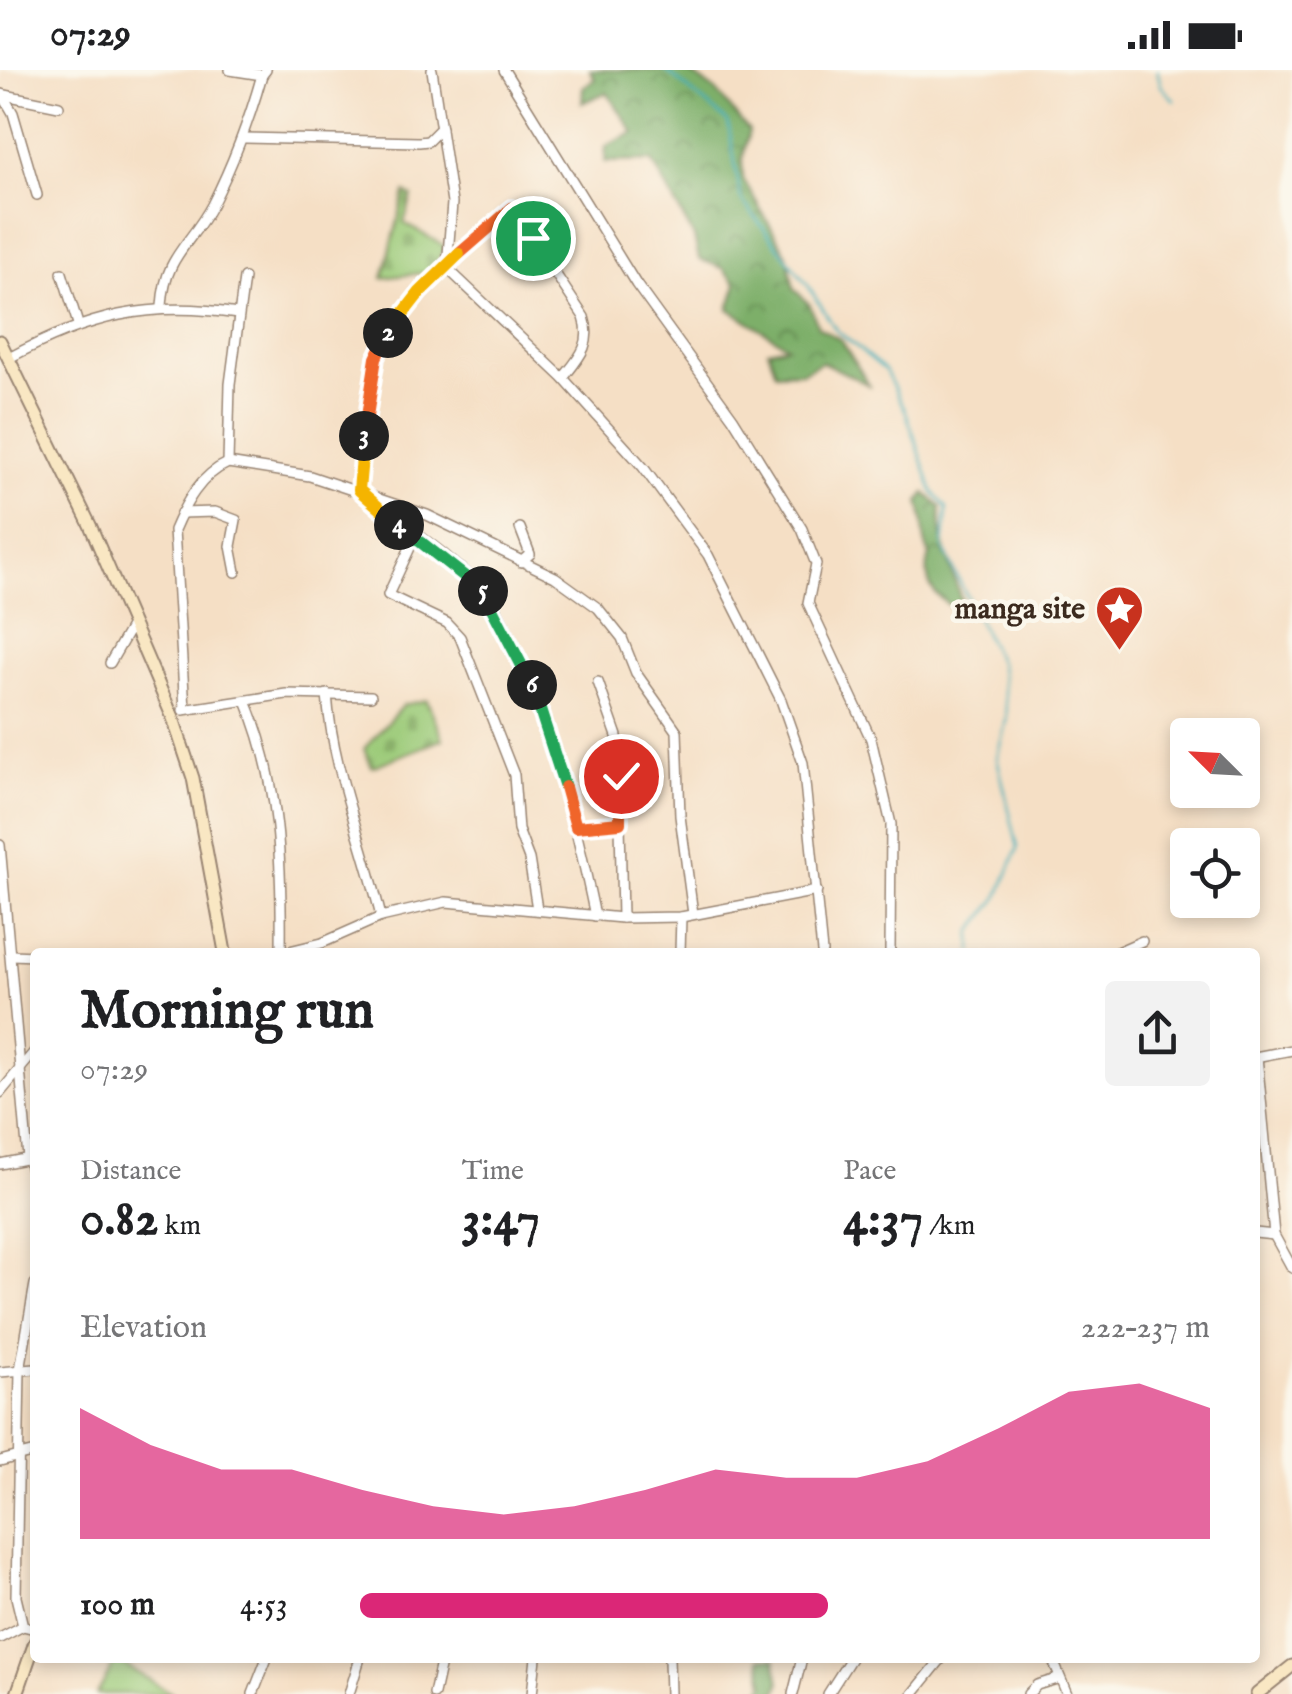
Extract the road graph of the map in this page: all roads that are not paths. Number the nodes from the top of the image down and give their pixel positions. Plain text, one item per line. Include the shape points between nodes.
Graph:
1 (230, 70) edge
2 (432, 70) edge
3 (504, 70) edge
4 (264, 72) edge
5 (1, 94) edge
6 (59, 106) dead end
7 (441, 128) junction
8 (244, 138) junction
9 (36, 195) dead end
10 (447, 268) junction
11 (62, 273) dead end
12 (244, 278) dead end
13 (162, 306) junction
14 (238, 314) junction
15 (78, 324) junction
16 (0, 342) edge
17 (8, 358) junction
18 (562, 378) junction
19 (228, 463) junction
20 (359, 490) junction
21 (181, 513) junction
22 (520, 528) dead end
23 (414, 537) junction
24 (521, 562) junction
25 (236, 572) dead end
26 (132, 625) junction
27 (110, 663) dead end
28 (598, 682) dead end
29 (326, 694) junction
30 (372, 696) dead end
31 (246, 701) junction
32 (185, 709) junction
33 (173, 718) junction
34 (620, 823) junction
35 (576, 827) junction
36 (0, 845) edge
37 (817, 891) junction
38 (537, 909) junction
39 (693, 914) junction
40 (595, 916) junction
41 (681, 916) junction
42 (381, 917) junction
43 (622, 918) junction
44 (1142, 941) dead end
45 (224, 948) edge
46 (283, 948) edge
47 (300, 948) edge
48 (680, 948) edge
49 (822, 948) edge
50 (890, 948) edge
51 (1126, 948) edge
52 (12, 955) junction
53 (30, 956) edge
54 (1292, 1050) edge
55 (30, 1056) edge
56 (1260, 1056) edge
57 (22, 1064) junction
58 (0, 1093) edge
59 (1260, 1097) edge
60 (30, 1139) edge
61 (30, 1158) edge
62 (0, 1164) edge
63 (1260, 1234) edge
64 (1274, 1236) junction
65 (1292, 1268) edge
66 (30, 1313) edge
67 (30, 1369) edge
68 (20, 1370) junction
69 (0, 1372) edge
70 (30, 1453) edge
71 (17, 1456) junction
72 (0, 1461) edge
73 (22, 1626) junction
74 (30, 1628) edge
75 (0, 1638) edge
76 (30, 1657) edge
77 (265, 1663) edge
78 (359, 1663) edge
79 (441, 1663) edge
80 (535, 1663) edge
81 (669, 1663) edge
82 (801, 1663) edge
83 (849, 1663) edge
84 (938, 1663) edge
85 (1054, 1663) edge
86 (1292, 1666) edge
87 (1060, 1678) junction
88 (18, 1694) edge
89 (253, 1694) edge
90 (352, 1694) edge
91 (434, 1694) edge
92 (532, 1694) edge
93 (670, 1694) edge
94 (793, 1694) edge
95 (828, 1694) edge
96 (912, 1694) edge
97 (1028, 1694) edge
98 (1067, 1694) edge
99 (1257, 1694) edge

1 - 4 street
2 - 7 street
3 - 50 street via 636,284 733,418 802,529 816,564 808,603 870,739 891,824
4 - 8 street
5 - 6 street
5 - 9 street
7 - 8 street via 419,142
7 - 10 street via 452,203
8 - 13 street via 203,222 164,276
10 - 18 street
10 - 18 street via 512,208 589,332 586,347
10 - 20 street via 402,311 379,348
11 - 15 street
12 - 14 street
13 - 14 street
13 - 15 street
14 - 19 street
15 - 17 street
16 - 17 main road
17 - 26 main road
18 - 37 street via 686,520 758,654 803,763
19 - 20 street
19 - 21 street via 200,484
20 - 23 street
20 - 24 street
21 - 25 street via 216,512 236,520
21 - 32 street via 174,530
22 - 24 street via 530,554
23 - 35 street via 486,594 504,625 542,707
23 - 38 street via 388,596 460,637 514,776 518,830
24 - 39 street via 555,576 598,608 677,731
26 - 27 street
26 - 33 main road
28 - 34 street via 617,736
29 - 30 street
29 - 31 street
29 - 42 street via 330,734
31 - 32 street
31 - 46 street via 273,792
32 - 33 street
33 - 45 main road via 193,778
34 - 35 street
34 - 43 street
35 - 40 street
36 - 52 street
37 - 39 street
37 - 49 street
38 - 40 street
38 - 42 street via 446,902
39 - 41 street
40 - 43 street
41 - 43 street
41 - 48 street
42 - 47 street
44 - 51 street
52 - 53 street
52 - 57 street
54 - 56 street
55 - 57 street
57 - 58 street
57 - 60 street
59 - 64 street
61 - 62 street
63 - 64 street
64 - 65 street
66 - 68 street
67 - 68 street
68 - 69 street
68 - 71 street
70 - 71 street
71 - 72 street
71 - 73 street via 16,1597
73 - 74 street
73 - 75 street
76 - 88 main road
77 - 89 street
78 - 90 street
79 - 91 street
80 - 92 street
81 - 93 street
82 - 94 street
83 - 95 street
84 - 96 street
85 - 87 street
86 - 99 main road
87 - 97 street
87 - 98 street

